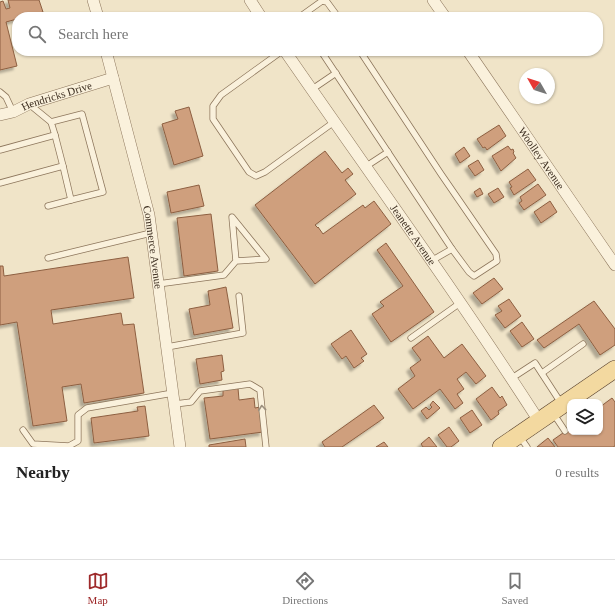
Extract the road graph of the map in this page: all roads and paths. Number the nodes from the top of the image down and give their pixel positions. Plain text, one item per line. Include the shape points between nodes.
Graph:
1 (93, 0) edge
2 (250, 0) edge
3 (434, 0) edge
4 (97, 12) edge
5 (258, 12) edge
6 (307, 12) edge
7 (334, 12) edge
8 (442, 12) edge
9 (107, 56) edge
10 (277, 56) edge
11 (287, 56) edge
12 (324, 56) edge
13 (363, 56) edge
14 (471, 56) edge
15 (336, 73) junction
16 (113, 78) junction
17 (311, 90) junction
18 (0, 92) edge
19 (29, 104) junction
20 (13, 112) junction
21 (0, 115) edge
22 (51, 122) junction
23 (334, 122) junction
24 (55, 135) junction
25 (0, 150) edge
26 (388, 152) junction
27 (63, 166) junction
28 (365, 167) junction
29 (0, 183) edge
30 (71, 200) junction
31 (48, 206) dead end
32 (151, 233) junction
33 (452, 249) junction
34 (48, 258) dead end
35 (236, 261) junction
36 (431, 261) junction
37 (615, 265) edge
38 (158, 284) junction
39 (239, 296) dead end
40 (460, 303) junction
41 (411, 338) dead end
42 (583, 344) dead end
43 (167, 347) junction
44 (542, 373) junction
45 (614, 373) edge
46 (512, 378) junction
47 (174, 399) junction
48 (551, 412) junction
49 (23, 430) dead end
50 (565, 431) dead end
51 (523, 441) edge
52 (180, 447) edge
53 (266, 447) edge
54 (501, 447) edge

1 - 4 street
2 - 5 street
3 - 8 street
6 - 7 lane via 322,1 327,2
9 - 16 street, Commerce Avenue
10 - 23 lane via 220,95 212,106 213,119 249,172 256,176 265,172
11 - 17 street, Jeanette Avenue
12 - 15 lane
13 - 33 lane via 496,254 497,261 474,276
14 - 37 street, Woolley Avenue
15 - 17 lane
15 - 26 lane
16 - 19 street, Hendricks Drive
16 - 32 street, Commerce Avenue via 149,215
17 - 23 street, Jeanette Avenue
18 - 20 lane via 6,97
19 - 20 street, Hendricks Drive
19 - 22 lane
20 - 21 street, Hendricks Drive
22 - 24 lane
22 - 30 lane via 82,114 104,192
23 - 28 street, Jeanette Avenue
24 - 25 lane
24 - 27 lane
26 - 28 lane
26 - 33 lane
27 - 29 lane
27 - 30 lane
28 - 36 street, Jeanette Avenue
30 - 31 lane
32 - 34 lane
32 - 38 street, Commerce Avenue
33 - 36 lane
35 - 35 lane via 235,246 232,217 266,259
35 - 38 lane via 224,275
36 - 40 street, Jeanette Avenue
38 - 43 street, Commerce Avenue
39 - 43 lane via 244,333
40 - 41 lane
40 - 46 street, Jeanette Avenue
42 - 44 lane
43 - 47 street, Commerce Avenue
44 - 46 lane via 534,363
44 - 48 lane
45 - 48 main road
46 - 48 street, Jeanette Avenue
47 - 49 lane via 87,408 78,415 78,441 69,446 33,444
47 - 52 street, Commerce Avenue
53 -> 47 lane via 260,390 250,384 200,391 191,402
48 - 50 lane
48 - 51 main road
51 - 54 main road

